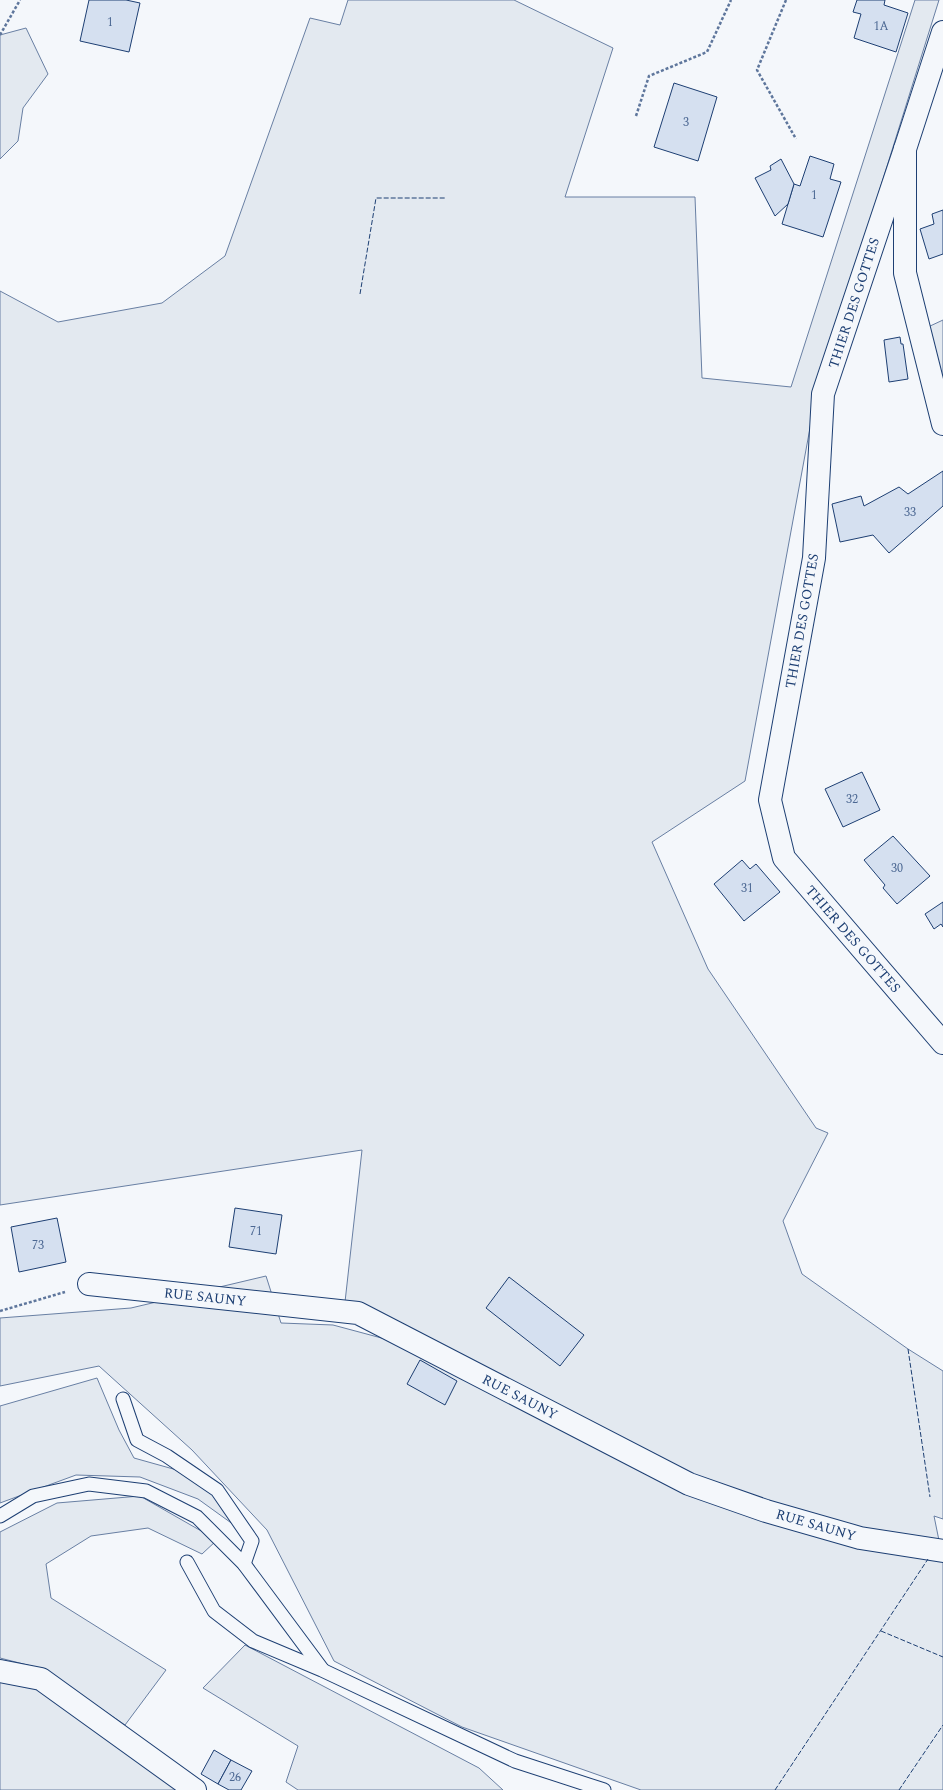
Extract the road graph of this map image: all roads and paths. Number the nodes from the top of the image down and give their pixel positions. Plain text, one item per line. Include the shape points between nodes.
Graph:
1 (20, 0) edge
2 (731, 0) edge
3 (786, 0) edge
4 (943, 32) edge
5 (0, 35) edge
6 (636, 116) dead end
7 (796, 139) dead end
8 (905, 149) junction
9 (943, 424) edge
10 (943, 1043) edge
11 (89, 1284) joint
12 (0, 1310) edge
13 (123, 1399) dead end
14 (0, 1516) edge
15 (943, 1551) edge
16 (187, 1562) dead end
17 (244, 1564) junction
18 (322, 1670) junction
19 (0, 1671) edge
20 (195, 1790) edge
21 (604, 1790) edge

1 - 5 path
2 - 6 path via 707,52 649,76
3 - 7 path via 757,70
4 - 8 street, THIER DES GOTTES
8 - 9 street via 906,273
8 - 10 street, THIER DES GOTTES via 823,394 814,558 770,800 784,858
11 - 12 path
11 - 15 street, RUE SAUNY via 358,1313 690,1484 766,1511 860,1538
13 - 17 lane via 137,1440 167,1456 217,1490 252,1541
14 - 17 lane via 33,1496 89,1484 146,1491 197,1517
16 - 18 lane via 214,1611 253,1641
17 - 18 lane
18 - 21 lane via 515,1761
19 - 20 street via 41,1679

